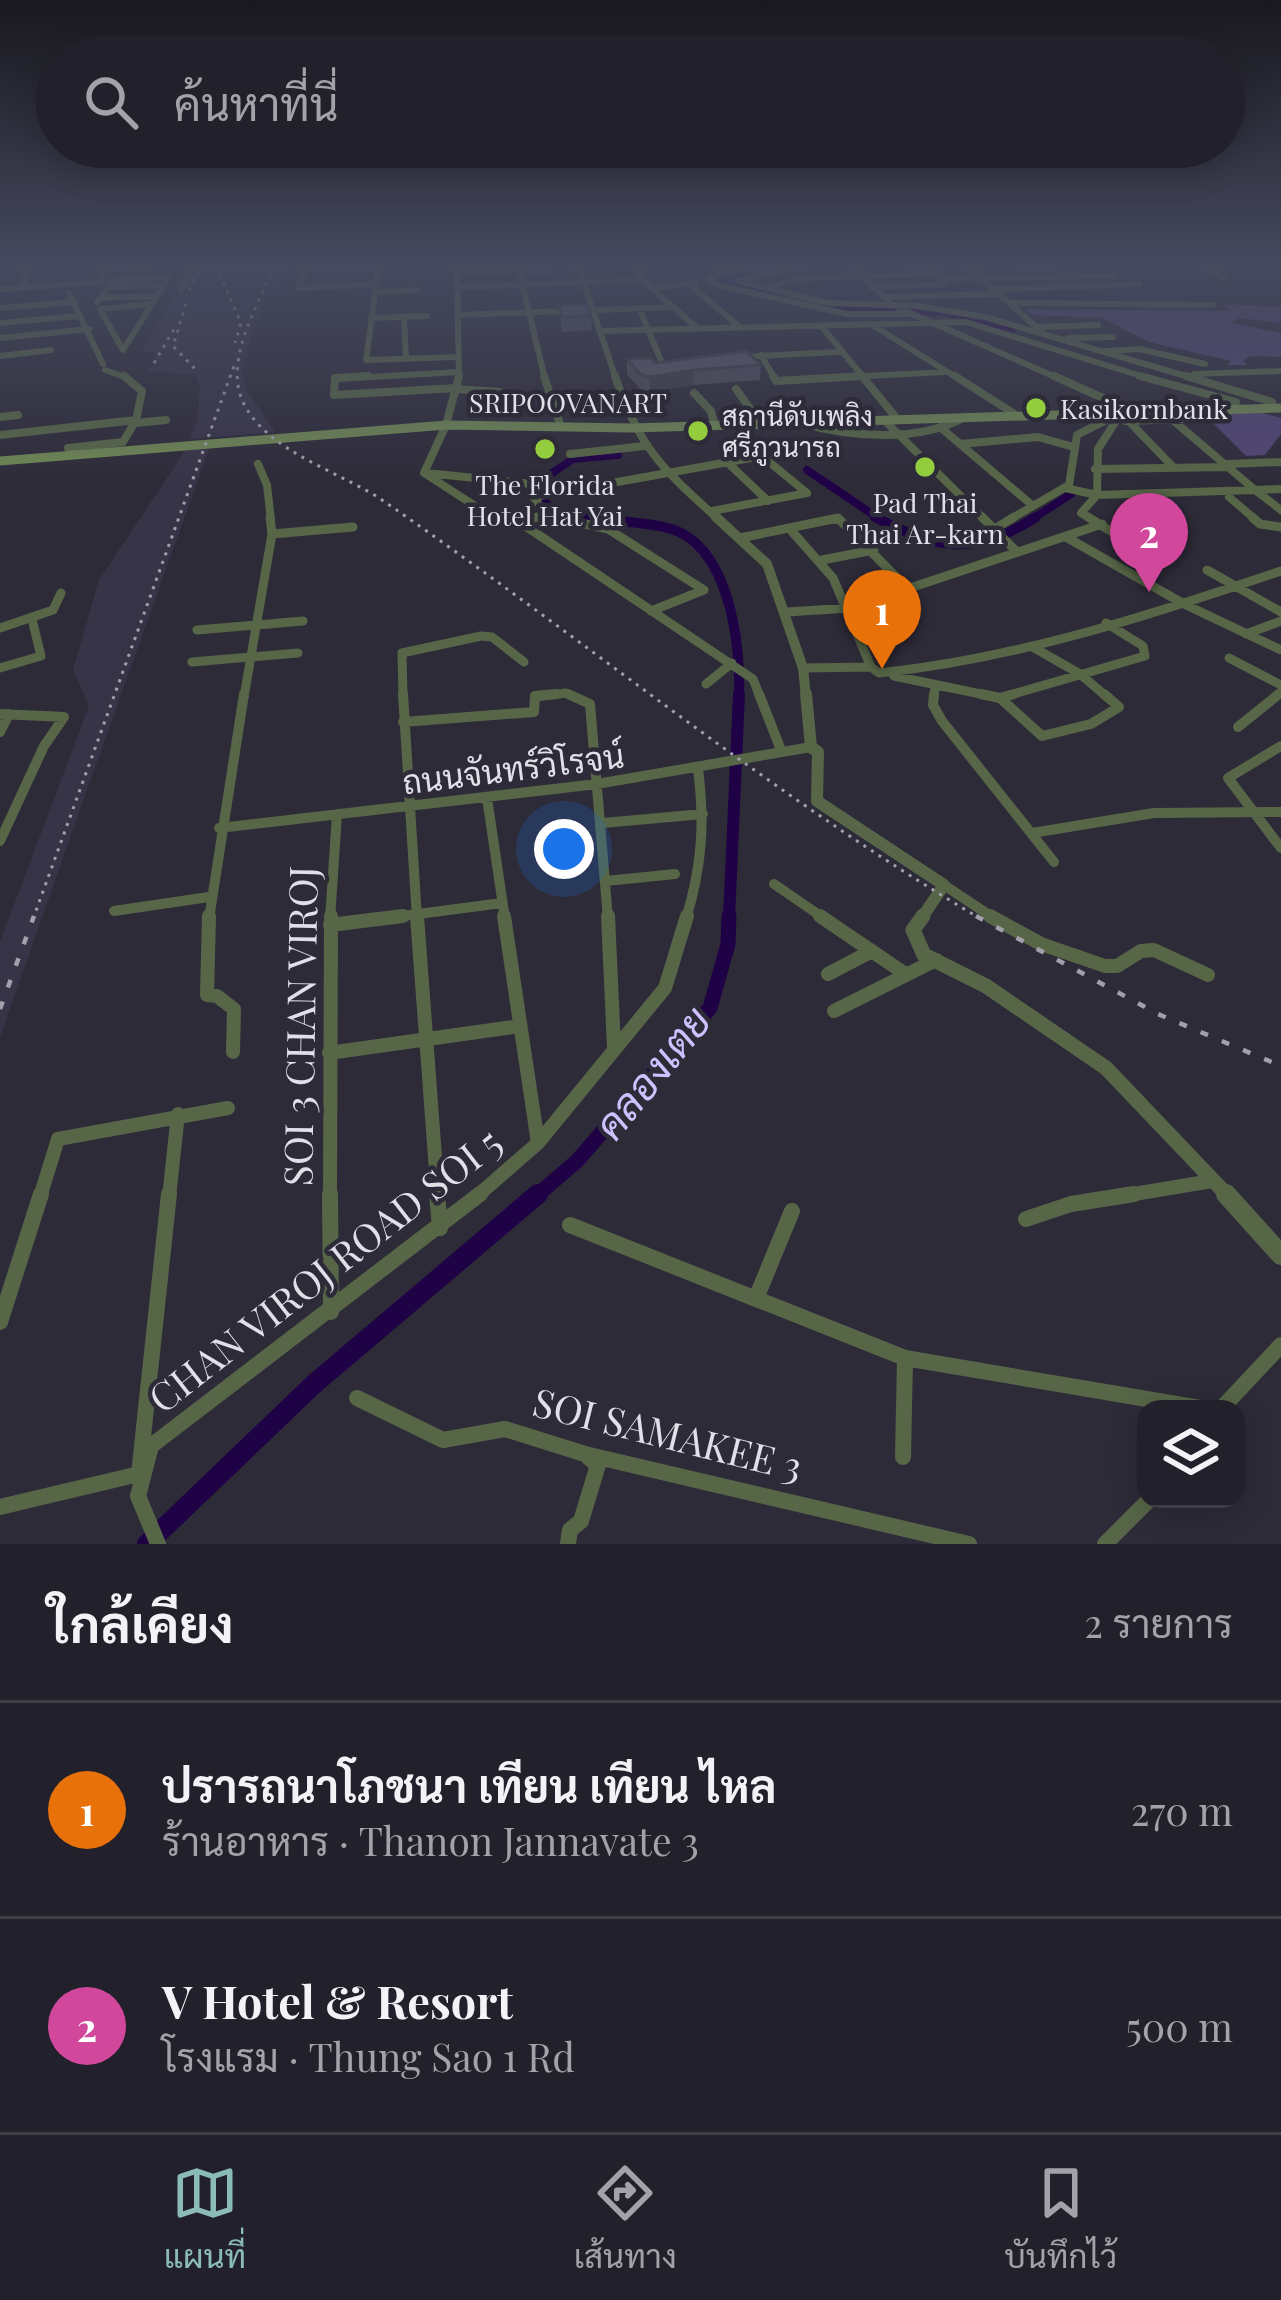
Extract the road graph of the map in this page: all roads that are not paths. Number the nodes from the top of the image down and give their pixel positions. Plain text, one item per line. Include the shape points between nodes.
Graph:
1 (93, 338) edge
2 (369, 338) edge
3 (405, 338) edge
4 (457, 338) edge
5 (535, 338) edge
6 (600, 338) edge
7 (652, 338) edge
8 (829, 338) edge
9 (892, 338) edge
10 (965, 338) edge
11 (1022, 338) edge
12 (1084, 338) edge
13 (1058, 339) joint
14 (51, 350) dead end
15 (1097, 351) junction
16 (839, 352) junction
17 (796, 353) junction
18 (761, 355) junction
19 (0, 356) edge
20 (457, 356) junction
21 (406, 358) junction
22 (722, 358) edge
23 (682, 362) edge
24 (662, 363) junction
25 (645, 364) edge
26 (1205, 364) dead end
27 (628, 366) edge
28 (610, 368) junction
29 (1281, 370) edge
30 (460, 372) junction
31 (946, 372) junction
32 (859, 376) junction
33 (1179, 376) junction
34 (812, 378) junction
35 (456, 388) junction
36 (736, 389) dead end
37 (500, 392) dead end
38 (694, 393) dead end
39 (1236, 402) junction
40 (1278, 404) edge
41 (1158, 408) junction
42 (1015, 414) junction
43 (1120, 414) junction
44 (17, 415) dead end
45 (0, 417) edge
46 (964, 417) junction
47 (1212, 418) dead end
48 (1171, 419) junction
49 (135, 421) junction
50 (166, 421) dead end
51 (759, 421) junction
52 (446, 423) junction
53 (714, 423) junction
54 (800, 423) junction
55 (896, 423) junction
56 (561, 426) junction
57 (72, 427) junction
58 (632, 427) junction
59 (940, 427) junction
60 (586, 428) junction
61 (0, 435) edge
62 (960, 444) junction
63 (645, 446) junction
64 (1070, 446) junction
65 (68, 450) junction
66 (593, 450) junction
67 (570, 454) dead end
68 (0, 459) edge
69 (728, 462) junction
70 (1281, 462) edge
71 (258, 464) dead end
72 (1229, 465) junction
73 (1095, 469) junction
74 (1174, 469) junction
75 (424, 473) junction
76 (667, 473) junction
77 (1068, 489) junction
78 (1281, 489) edge
79 (1255, 490) junction
80 (1092, 494) junction
81 (534, 497) junction
82 (1228, 497) dead end
83 (768, 501) junction
84 (1034, 506) junction
85 (1281, 510) edge
86 (712, 511) junction
87 (548, 516) junction
88 (524, 521) junction
89 (1102, 524) junction
90 (1281, 526) edge
91 (353, 527) dead end
92 (790, 528) junction
93 (994, 531) junction
94 (272, 534) junction
95 (1066, 537) junction
96 (740, 538) junction
97 (1012, 548) junction
98 (1139, 549) dead end
99 (874, 550) junction
100 (822, 560) junction
101 (1207, 570) dead end
102 (1281, 572) edge
103 (1238, 586) junction
104 (907, 588) junction
105 (61, 593) dead end
106 (1184, 604) junction
107 (850, 608) junction
108 (651, 611) junction
109 (787, 612) junction
110 (1281, 617) edge
111 (32, 619) junction
112 (303, 621) dead end
113 (1106, 623) junction
114 (254, 624) junction
115 (0, 628) edge
116 (197, 629) dead end
117 (1246, 634) junction
118 (1031, 646) junction
119 (1281, 650) edge
120 (298, 653) dead end
121 (247, 658) junction
122 (1229, 658) dead end
123 (192, 662) dead end
124 (524, 662) dead end
125 (732, 663) junction
126 (0, 668) edge
127 (803, 668) junction
128 (875, 670) junction
129 (1080, 674) junction
130 (706, 684) dead end
131 (935, 686) junction
132 (1281, 688) edge
133 (1000, 698) junction
134 (4, 714) edge
135 (403, 722) junction
136 (1238, 727) dead end
137 (0, 732) edge
138 (1281, 746) edge
139 (811, 747) junction
140 (781, 749) junction
141 (698, 769) junction
142 (597, 784) junction
143 (487, 799) junction
144 (409, 808) junction
145 (1254, 812) junction
146 (1281, 812) edge
147 (337, 814) junction
148 (703, 814) junction
149 (603, 823) junction
150 (219, 828) junction
151 (1032, 833) junction
152 (0, 841) edge
153 (1281, 848) edge
154 (1054, 862) dead end
155 (675, 874) dead end
156 (606, 881) junction
157 (774, 884) dead end
158 (941, 891) junction
159 (209, 897) junction
160 (502, 903) junction
161 (114, 911) dead end
162 (418, 913) junction
163 (330, 925) junction
164 (872, 951) junction
165 (940, 958) junction
166 (904, 973) junction
167 (827, 974) dead end
168 (1208, 975) dead end
169 (834, 1011) dead end
170 (520, 1026) junction
171 (425, 1039) junction
172 (614, 1047) junction
173 (233, 1052) dead end
174 (329, 1053) junction
175 (228, 1108) dead end
176 (178, 1114) junction
177 (538, 1143) junction
178 (1212, 1181) junction
179 (792, 1211) dead end
180 (1026, 1220) dead end
181 (570, 1225) dead end
182 (440, 1228) junction
183 (1281, 1255) edge
184 (757, 1296) junction
185 (331, 1312) junction
186 (0, 1322) edge
187 (1281, 1345) edge
188 (904, 1358) junction
189 (357, 1398) dead end
190 (1153, 1400) edge
191 (1229, 1400) edge
192 (585, 1454) junction
193 (903, 1457) dead end
194 (140, 1474) junction
195 (0, 1507) edge
196 (1141, 1508) edge
197 (157, 1543) edge
198 (568, 1544) edge
199 (969, 1544) edge
200 (1105, 1544) edge

1 - 49 street via 104,367 142,391
2 - 21 street via 366,360
3 - 21 street
4 - 20 street
5 - 56 street
6 - 28 street
7 - 24 street
8 - 16 street
9 - 31 street
10 - 43 street
11 - 39 street
12 - 13 street
13 - 15 street
14 - 19 street
15 - 26 street via 1139,349
15 - 33 street
16 - 17 street
16 - 32 street
17 - 18 street
17 - 34 street
18 - 22 street
18 - 34 street via 776,381
20 - 21 street
20 - 30 street
23 - 24 street
24 - 25 street
27 - 28 street
28 - 58 street
29 - 33 street
30 - 35 street
30 - 35 street via 335,378 334,394
31 - 32 street
31 - 42 street
32 - 34 street
32 - 55 street
33 - 40 street
35 - 37 street
35 - 52 street
36 - 51 street
38 - 53 street
39 - 40 main road
39 - 41 main road
40 - 41 main road
41 - 43 main road, SRIPOOVANART
41 - 48 street
42 - 43 main road, SRIPOOVANART
42 - 46 main road, SRIPOOVANART
42 - 55 main road, SRIPOOVANART
43 - 48 street
43 - 64 street via 1079,431
43 - 73 street via 1102,438
43 - 74 street
44 - 45 street
46 - 55 main road, SRIPOOVANART
46 - 59 street
47 - 48 street
48 - 72 street
49 - 50 street
49 - 57 street
49 - 65 street via 123,442
51 - 53 main road, SRIPOOVANART
51 - 55 main road, SRIPOOVANART
52 - 56 main road, SRIPOOVANART
52 - 65 main road, SRIPOOVANART
52 - 68 main road, SRIPOOVANART
52 - 75 street
53 - 58 main road, SRIPOOVANART
54 - 55 main road, SRIPOOVANART
54 - 55 street via 824,432
54 - 58 main road, SRIPOOVANART
55 - 59 street
55 - 93 street
56 - 58 main road, SRIPOOVANART
56 - 60 main road, SRIPOOVANART
57 - 61 street
57 - 65 street
58 - 60 main road, SRIPOOVANART
58 - 63 street
59 - 62 street
60 - 66 street
62 - 64 street via 1038,437
62 - 84 street
63 - 66 street
63 - 76 street
64 - 77 street
65 - 68 main road, SRIPOOVANART
66 - 67 street
69 - 76 street
69 - 83 street
69 - 83 street via 762,455 807,494
70 - 72 street
71 - 94 street
72 - 74 street
72 - 79 street
73 - 74 street
73 - 80 street
75 - 81 street via 523,482 532,484
75 - 88 street via 501,523
76 - 81 street
76 - 86 street
77 - 80 street
77 - 84 street
78 - 79 street
79 - 80 street
79 - 85 street
80 - 89 street via 1081,513
81 - 87 street
82 - 90 street via 1260,524
83 - 86 street
84 - 93 street
86 - 96 street
87 - 88 street
87 - 108 street via 608,529 704,590
88 - 108 street
89 - 95 street
89 - 98 street
91 - 94 street
92 - 96 street
92 - 99 street via 838,518
92 - 100 street
93 - 97 street
94 - 114 street
95 - 97 street
95 - 106 street
96 - 109 street via 767,564
97 - 104 street
99 - 100 street
99 - 104 street
100 - 107 street
101 - 103 street
102 - 103 street
103 - 106 street
103 - 110 street
104 - 107 street
105 - 111 street via 52,610
106 - 113 street
106 - 117 street
107 - 109 street
107 - 128 street
108 - 125 street
109 - 127 street
110 - 117 street
111 - 115 street
111 - 126 street via 40,656
112 - 114 street
113 - 118 street
113 - 129 street via 1143,646 1145,656
114 - 116 street
114 - 121 street
117 - 119 street
118 - 128 street via 946,667
118 - 129 street
120 - 121 street
121 - 123 street
121 - 150 street
122 - 132 street
124 - 135 street via 481,636 402,653
125 - 130 street
125 - 140 street via 756,683
127 - 128 street
127 - 139 street
128 - 131 street
129 - 133 street
129 - 133 street via 1119,707 1091,724 1042,736
131 - 133 street
131 - 151 street via 942,721
132 - 136 street
134 - 137 street
134 - 152 street via 64,717
135 - 142 street via 534,712 536,697 580,697 594,712
135 - 144 street
138 - 145 street via 1228,778
139 - 140 street, ถนนจันทร์วิโรจน์
139 - 158 street via 818,752 817,801
140 - 141 street, ถนนจันทร์วิโรจน์
141 - 142 street, ถนนจันทร์วิโรจน์
141 - 148 street, CHAN VIROJ ROAD SOI 5
142 - 143 street, ถนนจันทร์วิโรจน์
142 - 149 street
143 - 144 street, ถนนจันทร์วิโรจน์
143 - 160 street
144 - 147 street, ถนนจันทร์วิโรจน์
144 - 162 street
145 - 146 street
145 - 151 street via 1154,813
145 - 153 street
147 - 150 street, ถนนจันทร์วิโรจน์
147 - 163 street, SOI 3 CHAN VIROJ
148 - 149 street
148 - 172 street, CHAN VIROJ ROAD SOI 5 via 698,876 664,988
149 - 156 street
150 - 159 street
151 - 154 street
155 - 156 street
156 - 172 street
157 - 164 street
158 - 165 street via 913,930 924,955
158 - 168 street via 1107,967 1158,951
159 - 161 street
159 - 173 street via 207,995 234,1009
160 - 162 street
160 - 170 street
162 - 163 street
162 - 171 street
163 - 174 street, SOI 3 CHAN VIROJ
164 - 166 street
164 - 167 street
165 - 166 street
165 - 178 street via 1106,1068
166 - 169 street
170 - 171 street
170 - 177 street
171 - 174 street
171 - 182 street
172 - 177 street, CHAN VIROJ ROAD SOI 5
174 - 185 street, SOI 3 CHAN VIROJ
175 - 176 street
176 - 186 street via 58,1139
176 - 194 street
177 - 182 street, CHAN VIROJ ROAD SOI 5
178 - 180 street via 1071,1204
178 - 183 street
179 - 184 street
181 - 184 street
182 - 185 street, CHAN VIROJ ROAD SOI 5
184 - 188 street
185 - 194 street, CHAN VIROJ ROAD SOI 5 via 151,1446
187 - 191 street
188 - 190 street
188 - 193 street
189 - 192 street, SOI SAMAKEE 3 via 443,1440 505,1429
192 - 198 street via 598,1465
192 - 199 street, SOI SAMAKEE 3
194 - 195 street
194 - 197 street via 138,1510
196 - 200 street

